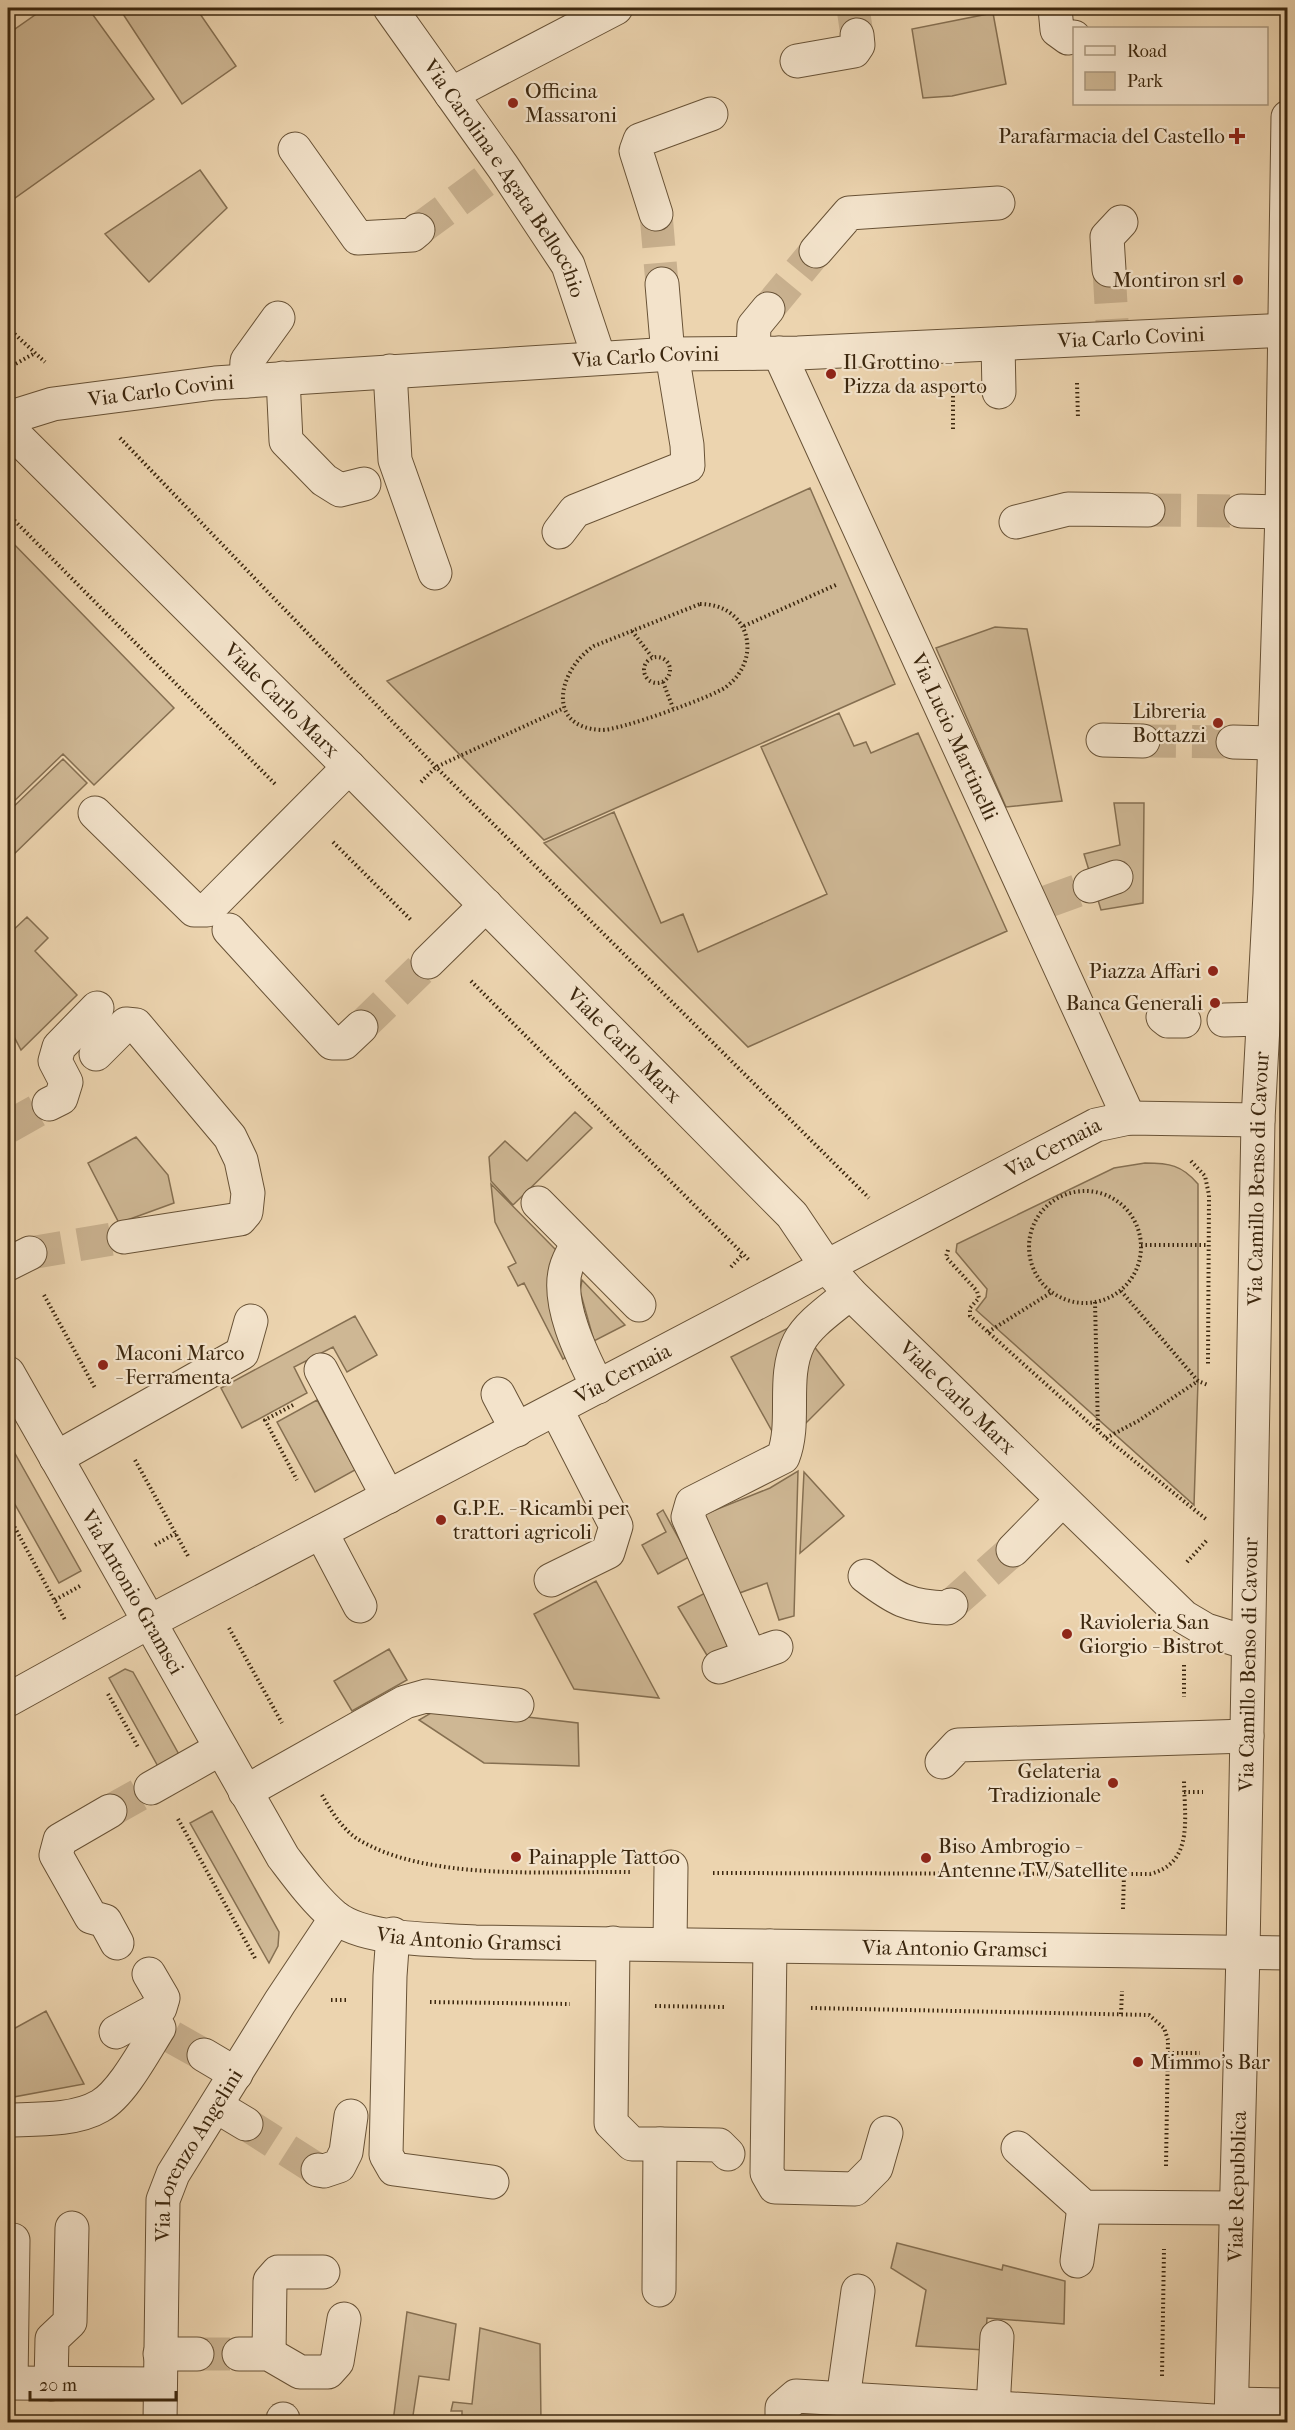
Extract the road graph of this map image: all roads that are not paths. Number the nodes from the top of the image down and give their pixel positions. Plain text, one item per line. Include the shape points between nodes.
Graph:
1 (390, 8) edge
2 (616, 8) edge
3 (1054, 8) edge
4 (856, 35) dead end
5 (1073, 37) edge
6 (797, 61) dead end
7 (452, 94) junction
8 (711, 114) dead end
9 (1287, 117) edge
10 (295, 149) dead end
11 (998, 202) dead end
12 (656, 214) tunnel mouth
13 (1121, 222) dead end
14 (418, 230) tunnel mouth
15 (816, 251) tunnel mouth
16 (1109, 270) tunnel mouth
17 (662, 284) tunnel mouth
18 (768, 309) tunnel mouth
19 (278, 318) dead end
20 (1287, 330) edge
21 (998, 344) junction
22 (766, 353) junction
23 (670, 355) junction
24 (599, 358) junction
25 (390, 371) junction
26 (284, 378) junction
27 (246, 381) junction
28 (999, 392) dead end
29 (8, 417) edge
30 (8, 428) edge
31 (364, 484) dead end
32 (1284, 498) edge
33 (1148, 510) tunnel mouth
34 (1241, 512) tunnel mouth
35 (1016, 522) dead end
36 (558, 532) dead end
37 (435, 573) dead end
38 (1103, 740) dead end
39 (1143, 741) tunnel mouth
40 (1233, 742) tunnel mouth
41 (1279, 751) edge
42 (348, 767) junction
43 (95, 813) dead end
44 (1279, 857) edge
45 (486, 906) junction
46 (229, 930) dead end
47 (435, 956) tunnel mouth
48 (97, 1008) dead end
49 (1263, 1019) junction
50 (1224, 1020) dead end
51 (361, 1027) tunnel mouth
52 (96, 1054) dead end
53 (49, 1104) tunnel mouth
54 (1129, 1118) junction
55 (1258, 1120) junction
56 (538, 1203) dead end
57 (124, 1237) tunnel mouth
58 (578, 1244) junction
59 (827, 1267) junction
60 (850, 1293) junction
61 (639, 1305) dead end
62 (251, 1322) dead end
63 (8, 1373) edge
64 (326, 1377) road end
65 (598, 1387) junction
66 (498, 1394) dead end
67 (556, 1409) junction
68 (516, 1430) junction
69 (56, 1458) junction
70 (388, 1497) junction
71 (1062, 1500) junction
72 (321, 1532) junction
73 (1013, 1550) tunnel mouth
74 (865, 1576) dead end
75 (551, 1580) dead end
76 (951, 1605) tunnel mouth
77 (360, 1606) dead end
78 (149, 1622) junction
79 (1248, 1643) junction
80 (719, 1667) dead end
81 (8, 1700) edge
82 (517, 1705) dead end
83 (1247, 1736) junction
84 (220, 1749) junction
85 (942, 1762) dead end
86 (151, 1788) tunnel mouth
87 (245, 1792) junction
88 (110, 1811) tunnel mouth
89 (671, 1867) dead end
90 (336, 1918) junction
91 (393, 1934) junction
92 (117, 1943) dead end
93 (613, 1943) junction
94 (670, 1944) junction
95 (770, 1946) junction
96 (1243, 1952) junction
97 (1287, 1953) edge
98 (149, 1974) dead end
99 (160, 2026) junction
100 (116, 2032) dead end
101 (204, 2055) tunnel mouth
102 (236, 2074) junction
103 (216, 2106) junction
104 (351, 2116) dead end
105 (8, 2120) edge
106 (246, 2124) tunnel mouth
107 (886, 2133) dead end
108 (660, 2144) junction
109 (1018, 2148) dead end
110 (728, 2154) dead end
111 (318, 2169) dead end
112 (492, 2182) dead end
113 (1084, 2207) junction
114 (1236, 2208) junction
115 (72, 2228) dead end
116 (13, 2240) dead end
117 (1077, 2261) dead end
118 (323, 2272) dead end
119 (659, 2290) dead end
120 (858, 2291) dead end
121 (345, 2319) dead end
122 (997, 2337) dead end
123 (197, 2354) tunnel mouth
124 (160, 2369) junction
125 (9, 2383) edge
126 (51, 2384) junction
127 (843, 2399) junction
128 (1287, 2405) edge
129 (993, 2408) junction
130 (1231, 2413) edge
131 (160, 2422) edge
132 (782, 2422) edge

1 - 7 street, Via Carolina e Agata Bellocchio
2 - 7 street
3 - 5 street via 1057,30
4 - 6 street via 858,45 854,51
7 - 24 street, Via Carolina e Agata Bellocchio via 495,173 568,265
8 - 12 street via 640,140 636,151
9 - 20 street, Via Camillo Benso di Cavour
10 - 14 street via 358,238 412,235
11 - 15 street via 849,213
13 - 16 street via 1107,237
17 - 23 street
18 - 22 street via 754,326
19 - 27 street via 247,362
20 - 21 street, Via Carlo Covini via 1112,330
20 - 32 street, Via Camillo Benso di Cavour
21 - 22 street, Via Carlo Covini
21 - 28 street
22 - 23 street, Via Carlo Covini
22 - 54 street, Via Lucio Martinelli via 1040,905
23 - 24 street, Via Carlo Covini
23 - 36 street via 688,466 575,512
24 - 25 street, Via Carlo Covini
25 - 26 street, Via Carlo Covini
25 - 37 street via 395,460
26 - 27 street, Via Carlo Covini
26 - 31 street via 286,441 324,480 340,490
27 - 29 street, Via Carlo Covini via 53,404
30 - 42 street, Viale Carlo Marx
32 - 34 street
32 - 41 street, Via Camillo Benso di Cavour
33 - 35 street via 1068,509
38 - 39 street
40 - 41 street
41 - 44 street, Via Camillo Benso di Cavour
42 - 43 street via 207,910 194,910
42 - 45 street, Viale Carlo Marx
44 - 49 street, Via Camillo Benso di Cavour
45 - 47 street
45 - 59 street, Viale Carlo Marx via 792,1215
46 - 51 street via 332,1043 345,1043
48 - 53 street via 59,1047 55,1061 66,1082 61,1098
49 - 50 street
49 - 55 street, Via Camillo Benso di Cavour
52 - 57 street via 126,1024 136,1025 230,1137 242,1160 248,1193 246,1212 240,1219
54 - 55 street, Via Cernaia
54 - 59 street, Via Cernaia via 1096,1125
55 - 79 street, Via Camillo Benso di Cavour
56 - 58 street
58 - 61 street
58 - 65 street via 565,1271 565,1297 580,1352
59 - 60 street, Viale Carlo Marx
59 - 65 street, Via Cernaia
60 - 71 street, Viale Carlo Marx
60 - 80 street via 799,1342 790,1389 789,1441 783,1457 692,1503 688,1517 763,1651
62 - 69 street via 242,1353
63 - 69 street, Via Antonio Gramsci
64 - 70 street
65 - 67 street, Via Cernaia
66 - 68 street
67 - 68 street, Via Cernaia
67 - 75 street via 616,1526 608,1552
68 - 70 street, Via Cernaia
69 - 78 street, Via Antonio Gramsci
70 - 72 street, Via Cernaia
71 - 73 street
71 - 79 street, Viale Carlo Marx via 1185,1617 1206,1630
72 - 77 street
72 - 78 street, Via Cernaia
74 - 76 street via 896,1599 930,1608
78 - 81 street, Via Cernaia
78 - 84 street, Via Antonio Gramsci
79 - 83 street, Via Camillo Benso di Cavour
82 - 87 street via 426,1696 405,1702
83 - 85 street via 958,1745
83 - 96 street, Via Camillo Benso di Cavour
84 - 86 street
84 - 87 street, Via Antonio Gramsci
87 - 90 street, Via Antonio Gramsci via 284,1857
88 - 92 street via 60,1840 56,1855 91,1917 105,1921
89 - 94 street
90 - 91 street, Via Antonio Gramsci via 371,1932
90 - 102 street, Via Lorenzo Angelini
91 - 93 street, Via Antonio Gramsci via 475,1942
91 - 112 street via 387,2155 394,2169
93 - 94 street, Via Antonio Gramsci
93 - 108 street via 611,2123 632,2144
94 - 95 street, Via Antonio Gramsci
95 - 96 street, Via Antonio Gramsci
95 - 107 street via 767,2173 775,2187 855,2189 876,2168
96 - 97 street, Via Antonio Gramsci
96 - 114 street, Viale Repubblica
98 - 99 street via 163,1998
99 - 100 street
99 - 105 street via 133,2072 100,2106 57,2118
101 - 102 street
102 - 103 street, Via Lorenzo Angelini
103 - 106 street
103 - 124 street, Via Lorenzo Angelini via 173,2174 163,2200
104 - 111 street via 346,2152 339,2166
108 - 110 street via 719,2145
108 - 119 street
109 - 113 street
113 - 114 street
113 - 117 street
114 - 130 street, Viale Repubblica
115 - 126 street via 70,2322 52,2339
116 - 125 street
118 - 121 street via 278,2272 270,2281 254,2354 300,2372 328,2372 337,2362
120 - 127 street
122 - 129 street
123 - 124 street
124 - 126 street
124 - 131 street, Via Lorenzo Angelini
125 - 126 street
127 - 129 street
127 - 132 street via 796,2396 782,2408
128 - 130 street
129 - 130 street

